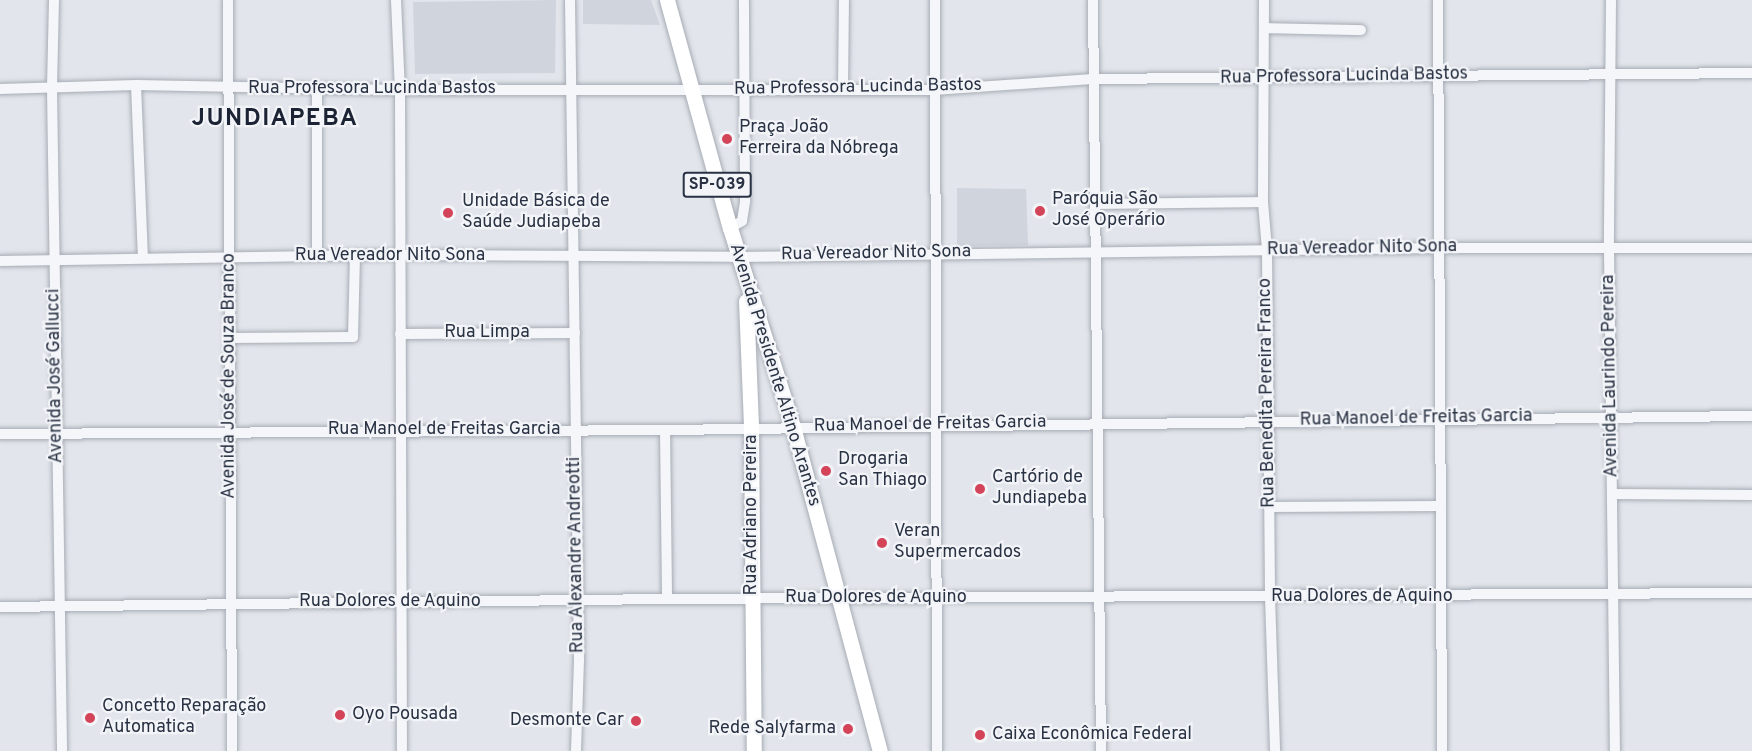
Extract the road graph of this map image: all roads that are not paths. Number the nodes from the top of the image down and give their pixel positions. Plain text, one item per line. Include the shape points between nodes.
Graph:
1 (54, 0) edge
2 (228, 0) edge
3 (396, 0) edge
4 (570, 0) edge
5 (667, 0) edge
6 (744, 0) edge
7 (844, 0) edge
8 (934, 0) edge
9 (1093, 0) edge
10 (1264, 0) edge
11 (1437, 0) edge
12 (1611, 0) edge
13 (1264, 28) junction
14 (1361, 30) dead end
15 (1752, 73) edge
16 (1438, 74) junction
17 (1611, 74) junction
18 (1093, 79) junction
19 (1264, 79) junction
20 (136, 85) junction
21 (317, 88) junction
22 (0, 89) edge
23 (52, 89) junction
24 (229, 89) junction
25 (691, 89) junction
26 (399, 90) junction
27 (572, 90) junction
28 (746, 90) junction
29 (843, 90) junction
30 (934, 90) junction
31 (1263, 202) junction
32 (1097, 204) junction
33 (730, 228) junction
34 (1439, 248) junction
35 (1752, 248) edge
36 (1609, 249) junction
37 (1267, 250) junction
38 (1098, 251) junction
39 (935, 252) junction
40 (573, 254) junction
41 (355, 255) junction
42 (399, 255) junction
43 (317, 256) junction
44 (738, 256) junction
45 (231, 257) junction
46 (143, 258) junction
47 (54, 260) junction
48 (0, 261) edge
49 (746, 280) junction
50 (574, 333) junction
51 (400, 334) junction
52 (231, 338) junction
53 (1611, 416) junction
54 (1752, 416) edge
55 (1269, 420) junction
56 (1440, 420) junction
57 (1097, 423) junction
58 (936, 425) junction
59 (793, 427) junction
60 (751, 428) junction
61 (576, 429) junction
62 (401, 430) junction
63 (665, 430) junction
64 (232, 431) junction
65 (56, 433) junction
66 (0, 434) edge
67 (1612, 494) junction
68 (1752, 495) edge
69 (1440, 506) junction
70 (1269, 507) junction
71 (1752, 593) edge
72 (1612, 594) junction
73 (1441, 596) junction
74 (1101, 597) junction
75 (1270, 597) junction
76 (838, 598) junction
77 (936, 598) junction
78 (666, 599) junction
79 (578, 600) junction
80 (753, 600) junction
81 (403, 602) junction
82 (232, 603) junction
83 (59, 605) junction
84 (0, 607) edge
85 (62, 751) edge
86 (232, 751) edge
87 (402, 751) edge
88 (576, 751) edge
89 (754, 751) edge
90 (880, 751) edge
91 (937, 751) edge
92 (1101, 751) edge
93 (1275, 751) edge
94 (1442, 751) edge
95 (1615, 751) edge

1 - 23 street, Avenida José Gallucci
2 - 24 street, Avenida José de Souza Branco
3 - 26 street
4 - 27 street, Rua Alexandre Andreotti
5 - 25 main road, Avenida Presidente Altino Arantes / SP-039
6 - 28 street
7 - 29 street
8 - 30 street
9 - 18 street
10 - 13 street, Rua Benedita Pereira Franco
11 - 16 street
12 - 17 street, Avenida Laurindo Pereira
13 - 14 street
13 - 19 street, Rua Benedita Pereira Franco
15 - 17 street, Rua Professora Lucinda Bastos
16 - 17 street, Rua Professora Lucinda Bastos
16 - 19 street, Rua Professora Lucinda Bastos
16 - 34 street
17 - 36 street, Avenida Laurindo Pereira
18 - 19 street, Rua Professora Lucinda Bastos
18 - 30 street, Rua Professora Lucinda Bastos
18 - 32 street
19 - 31 street, Rua Benedita Pereira Franco
20 - 23 street, Rua Professora Lucinda Bastos
20 - 24 street, Rua Professora Lucinda Bastos
20 - 46 street
21 - 24 street, Rua Professora Lucinda Bastos
21 - 26 street, Rua Professora Lucinda Bastos
21 - 43 street
22 - 23 street, Rua Professora Lucinda Bastos
23 - 47 street, Avenida José Gallucci
24 - 45 street, Avenida José de Souza Branco
25 - 27 street, Rua Professora Lucinda Bastos
25 - 28 street, Rua Professora Lucinda Bastos
25 - 33 main road, Avenida Presidente Altino Arantes / SP-039
26 - 27 street, Rua Professora Lucinda Bastos
26 - 42 street
27 - 40 street, Rua Alexandre Andreotti
28 - 29 street, Rua Professora Lucinda Bastos
28 - 33 street via 742,221
29 - 30 street, Rua Professora Lucinda Bastos
30 - 39 street
31 - 32 street
31 - 37 street, Rua Benedita Pereira Franco
32 - 38 street
33 - 44 main road, Avenida Presidente Altino Arantes / SP-039
34 - 36 street, Rua Vereador Nito Sona
34 - 37 street, Rua Vereador Nito Sona
34 - 56 street
35 - 36 street, Rua Vereador Nito Sona
36 - 53 street, Avenida Laurindo Pereira
37 - 38 street, Rua Vereador Nito Sona
37 - 55 street, Rua Benedita Pereira Franco
38 - 39 street, Rua Vereador Nito Sona
38 - 57 street
39 - 44 street, Rua Vereador Nito Sona
39 - 58 street
40 - 42 street, Rua Vereador Nito Sona
40 - 44 street, Rua Vereador Nito Sona
40 - 50 street, Rua Alexandre Andreotti
41 - 42 street, Rua Vereador Nito Sona
41 - 43 street, Rua Vereador Nito Sona
41 - 52 street via 353,337
42 - 51 street
43 - 45 street, Rua Vereador Nito Sona
44 - 49 main road, Avenida Presidente Altino Arantes / SP-039
45 - 46 street, Rua Vereador Nito Sona
45 - 52 street, Avenida José de Souza Branco
46 - 47 street, Rua Vereador Nito Sona
47 - 48 street, Rua Vereador Nito Sona
47 - 65 street, Avenida José Gallucci
49 - 59 main road, Avenida Presidente Altino Arantes
49 - 60 main road, Rua Adriano Pereira
50 - 51 street, Rua Limpa
50 - 61 street, Rua Alexandre Andreotti
51 - 62 street
52 - 64 street, Avenida José de Souza Branco
53 - 54 street, Rua Manoel de Freitas Garcia
53 - 56 street, Rua Manoel de Freitas Garcia
53 - 67 street, Avenida Laurindo Pereira
55 - 56 street, Rua Manoel de Freitas Garcia
55 - 57 street, Rua Manoel de Freitas Garcia
55 - 70 street, Rua Benedita Pereira Franco
56 - 69 street
57 - 58 street, Rua Manoel de Freitas Garcia
57 - 74 street
58 - 59 street, Rua Manoel de Freitas Garcia
58 - 77 street
59 - 60 street, Rua Manoel de Freitas Garcia
59 - 76 main road, Avenida Presidente Altino Arantes
60 - 63 street, Rua Manoel de Freitas Garcia
60 - 80 main road, Rua Adriano Pereira
61 - 62 street, Rua Manoel de Freitas Garcia
61 - 63 street, Rua Manoel de Freitas Garcia
61 - 79 street, Rua Alexandre Andreotti
62 - 64 street, Rua Manoel de Freitas Garcia
62 - 81 street
63 - 78 street
64 - 65 street, Rua Manoel de Freitas Garcia
64 - 82 street, Avenida José de Souza Branco
65 - 66 street, Rua Manoel de Freitas Garcia
65 - 83 street, Avenida José Gallucci
67 - 68 street
67 - 72 street, Avenida Laurindo Pereira
69 - 70 street
69 - 73 street
70 - 75 street, Rua Benedita Pereira Franco
71 - 72 street, Rua Dolores de Aquino
72 - 73 street, Rua Dolores de Aquino
72 - 95 street, Avenida Laurindo Pereira
73 - 75 street, Rua Dolores de Aquino
73 - 94 street
74 - 75 street, Rua Dolores de Aquino
74 - 77 street, Rua Dolores de Aquino
74 - 92 street
75 - 93 street, Rua Benedita Pereira Franco
76 - 77 street, Rua Dolores de Aquino
76 - 80 street, Rua Dolores de Aquino
76 - 90 main road, Avenida Presidente Altino Arantes
77 - 91 street
78 - 79 street, Rua Dolores de Aquino
78 - 80 street, Rua Dolores de Aquino
79 - 81 street, Rua Dolores de Aquino
79 - 88 street, Rua Alexandre Andreotti
80 - 89 main road, Rua Adriano Pereira
81 - 82 street, Rua Dolores de Aquino
81 - 87 street
82 - 83 street, Rua Dolores de Aquino
82 - 86 street, Avenida José de Souza Branco
83 - 84 street, Rua Dolores de Aquino
83 - 85 street, Avenida José Gallucci

